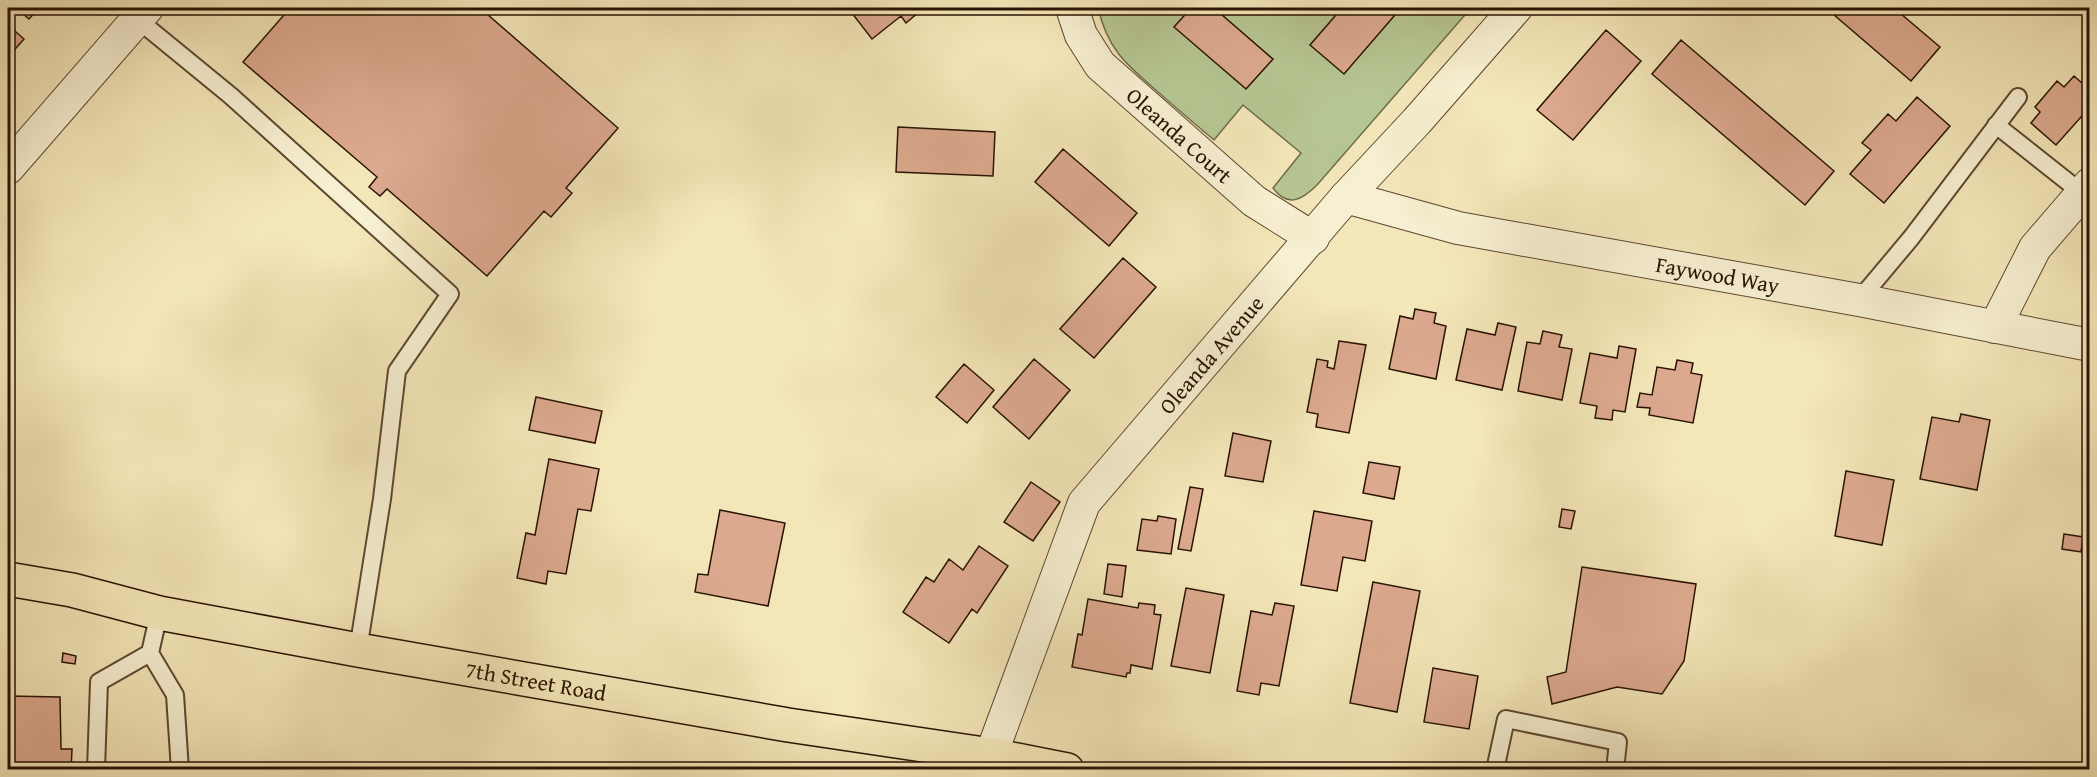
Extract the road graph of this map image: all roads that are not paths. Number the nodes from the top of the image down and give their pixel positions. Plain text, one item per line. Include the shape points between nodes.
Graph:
1 (1072, 8) edge
2 (1516, 8) edge
3 (142, 13) edge
4 (2018, 97) dead end
5 (1996, 125) junction
6 (8, 168) edge
7 (2086, 188) edge
8 (1346, 197) junction
9 (1313, 238) junction
10 (1859, 300) junction
11 (1995, 327) junction
12 (2090, 345) edge
13 (8, 579) edge
14 (159, 613) junction
15 (358, 650) junction
16 (150, 653) junction
17 (991, 754) junction
18 (96, 770) edge
19 (180, 770) edge
20 (1067, 770) edge
21 (1495, 770) edge
22 (1614, 770) edge

1 - 9 street, Oleanda Court via 1081,35 1100,65 1254,201
2 - 8 street, Oleanda Avenue
3 - 6 street
3 - 15 lane via 450,294 397,371 382,500
4 - 5 lane
5 - 7 lane
5 - 10 lane
7 - 11 street via 2035,248
8 - 9 street, Oleanda Avenue
8 - 10 street, Faywood Way via 1458,228
9 - 17 street, Oleanda Avenue via 1084,502
10 - 11 street, Faywood Way
11 - 12 street, Faywood Way
13 - 14 main road, 7th Street Road via 72,590
14 - 15 main road, 7th Street Road
14 - 16 lane
15 - 17 main road, 7th Street Road via 788,725
16 - 18 lane via 99,682
16 - 19 lane via 175,695
17 - 20 main road, 7th Street Road
21 - 22 lane via 1506,719 1618,742

